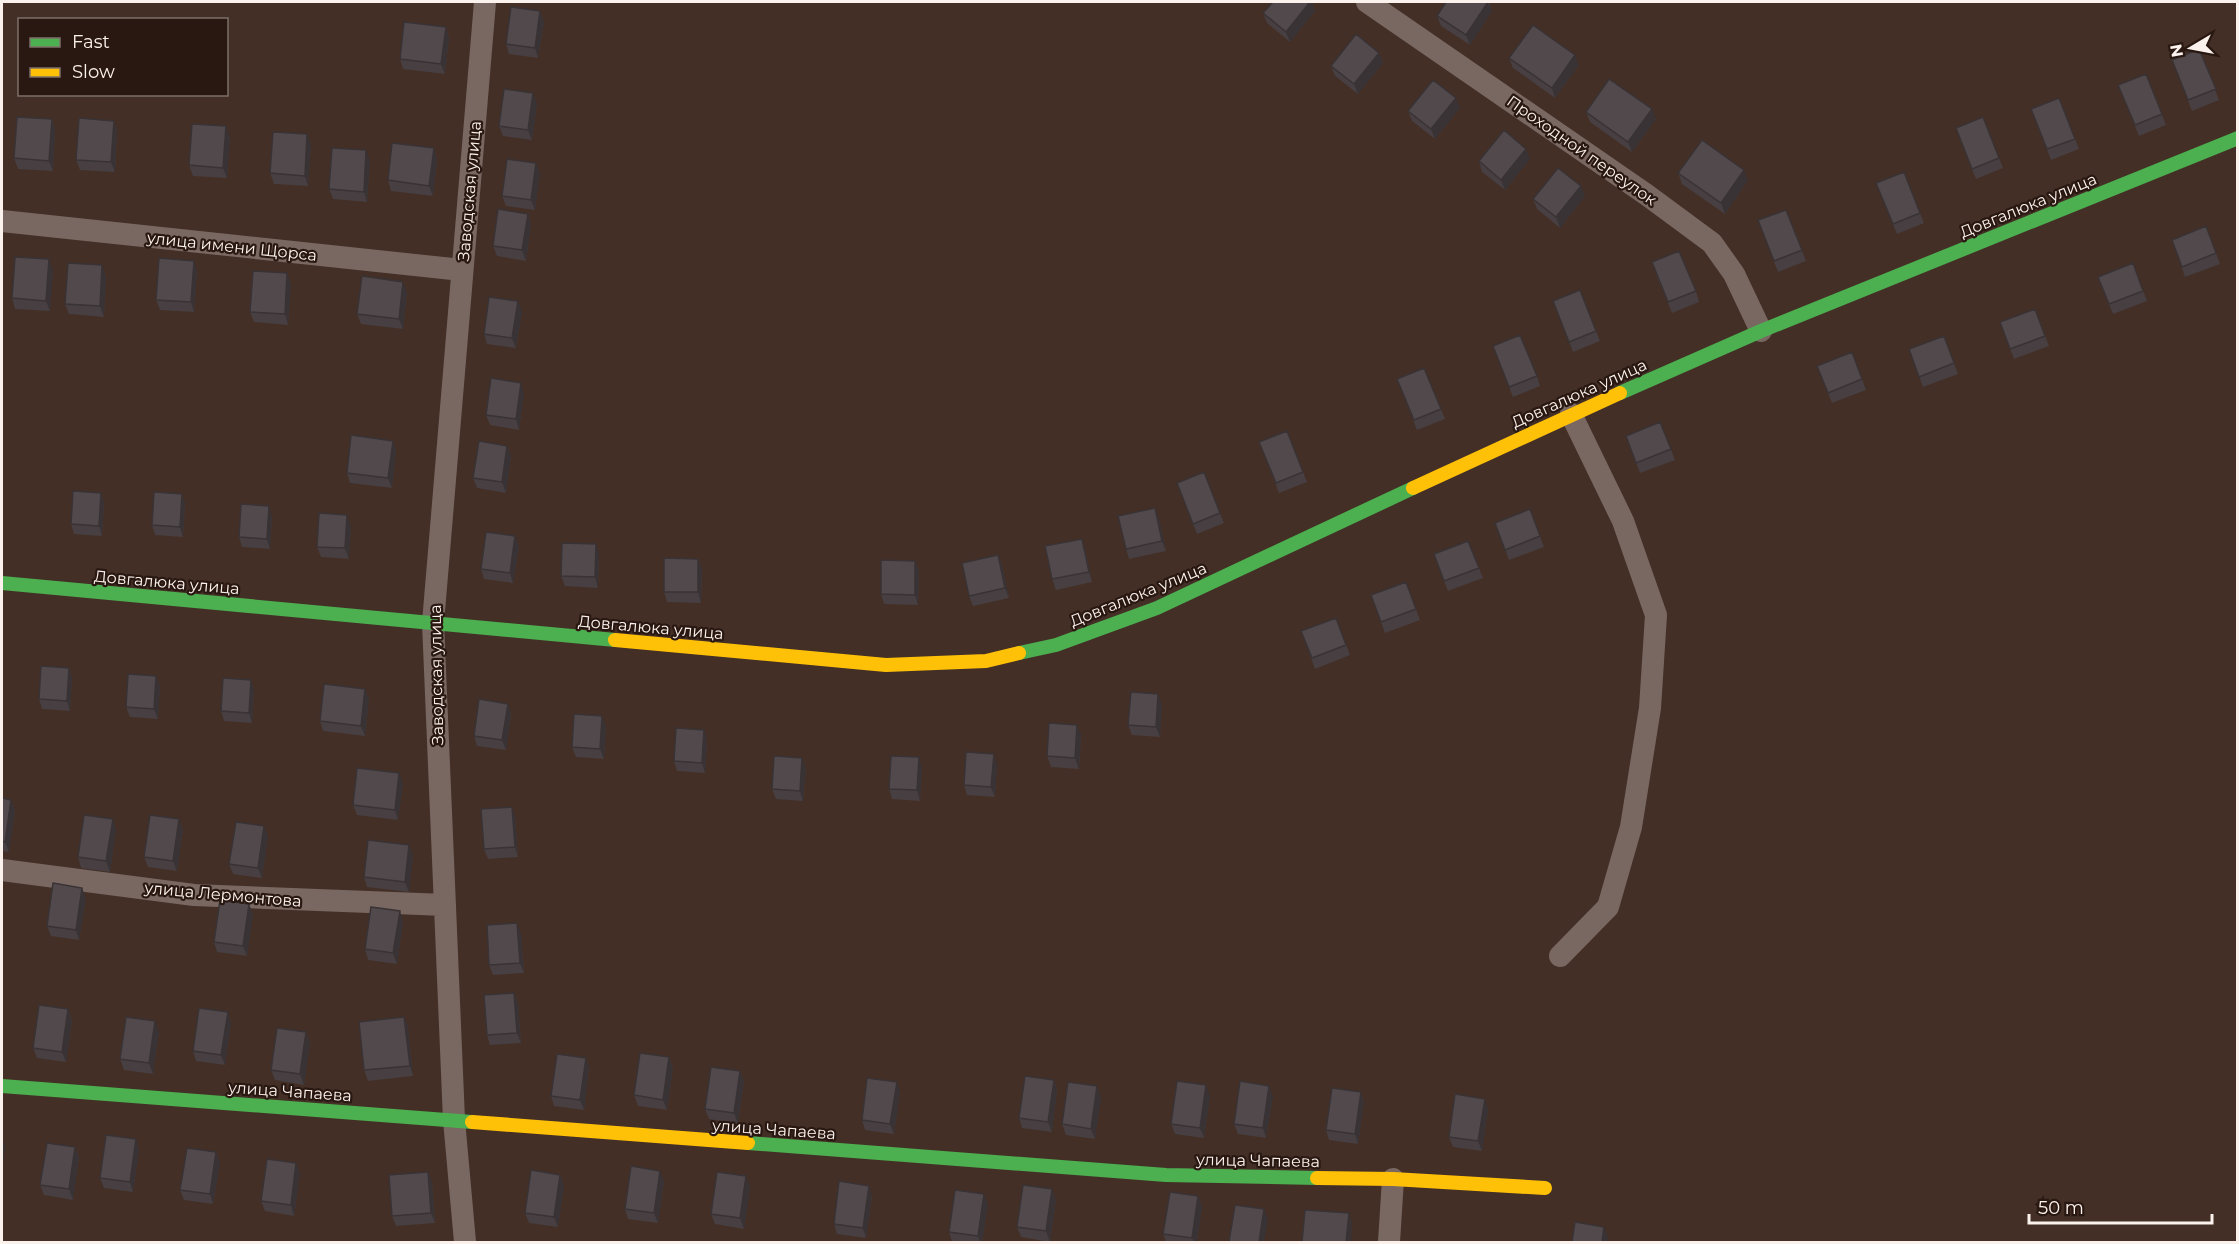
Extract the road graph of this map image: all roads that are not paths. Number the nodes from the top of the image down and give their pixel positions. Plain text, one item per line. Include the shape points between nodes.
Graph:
1 (485, 2) edge
2 (1367, 2) edge
3 (2238, 138) edge
4 (2, 221) edge
5 (462, 270) junction
6 (1761, 331) junction
7 (1571, 414) junction
8 (2, 583) edge
9 (433, 623) junction
10 (2, 870) edge
11 (445, 905) junction
12 (1560, 956) dead end
13 (2, 1086) edge
14 (454, 1120) junction
15 (1393, 1179) junction
16 (1545, 1188) dead end
17 (465, 1242) edge
18 (1389, 1242) edge

1 - 5 street, Заводская улица
2 - 6 street, Проходной переулок via 1712,243 1734,274
3 - 6 street, Довгалюка улица
4 - 5 street, улица имени Щорса
5 - 9 street, Заводская улица
6 - 7 street, Довгалюка улица
7 - 9 street, Довгалюка улица via 1157,608 1056,645 986,661 886,664
7 - 12 street via 1623,521 1656,615 1650,708 1631,828 1608,907
8 - 9 street, Довгалюка улица
9 - 11 street, Заводская улица
10 - 11 street, улица Лермонтова via 194,895
11 - 14 street, Заводская улица
13 - 14 street, улица Чапаева
14 - 15 street, улица Чапаева via 1166,1175
14 - 17 street, Заводская улица
15 - 16 street, улица Чапаева
15 - 18 street

